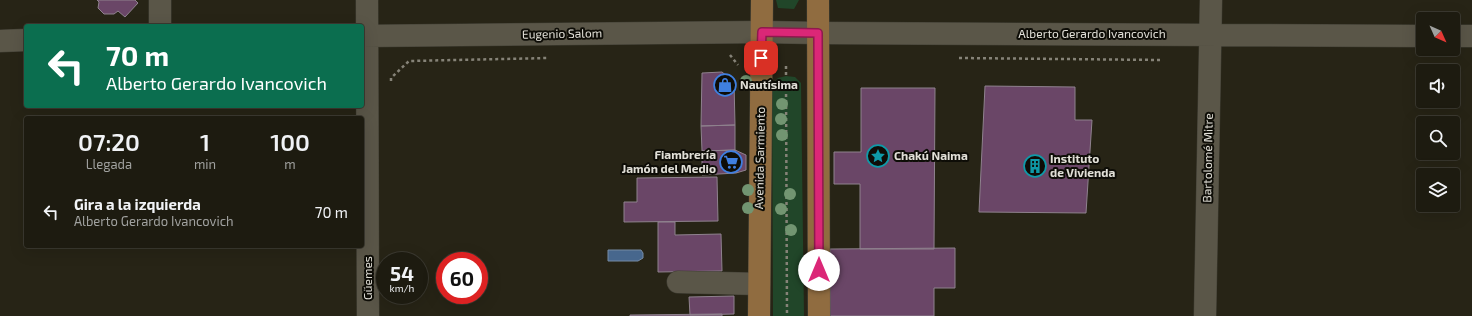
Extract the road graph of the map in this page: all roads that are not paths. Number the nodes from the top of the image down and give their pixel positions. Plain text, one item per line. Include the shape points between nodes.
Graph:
1 (160, 0) edge
2 (367, 0) edge
3 (762, 0) edge
4 (818, 0) edge
5 (1210, 0) edge
6 (160, 24) edge
7 (762, 32) junction
8 (818, 33) junction
9 (1210, 34) junction
10 (364, 36) edge
11 (1416, 36) edge
12 (1460, 36) edge
13 (1472, 36) edge
14 (24, 40) edge
15 (0, 41) edge
16 (678, 282) dead end
17 (759, 284) junction
18 (368, 316) edge
19 (759, 316) edge
20 (819, 316) edge
21 (1205, 316) edge

1 - 6 street
2 - 10 street, Güemes
3 - 7 main road, Avenida Sarmiento
4 - 8 main road
5 - 9 street, Bartolomé Mitre
7 - 8 street, Alberto Gerardo Ivancovich
7 - 10 street, Eugenio Salom
7 - 17 main road, Avenida Sarmiento
8 - 9 street, Alberto Gerardo Ivancovich
8 - 20 main road
9 - 11 street, Alberto Gerardo Ivancovich
9 - 21 street, Bartolomé Mitre
10 - 18 street, Güemes
12 - 13 street
14 - 15 street
16 - 17 street
17 - 19 main road, Avenida Sarmiento

